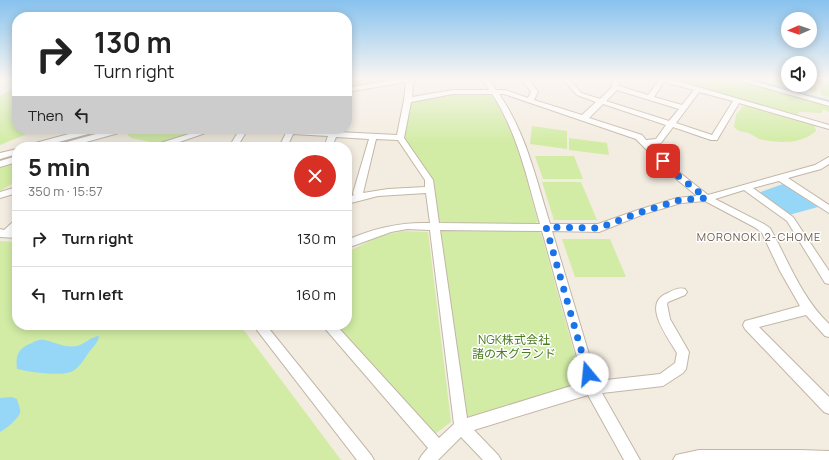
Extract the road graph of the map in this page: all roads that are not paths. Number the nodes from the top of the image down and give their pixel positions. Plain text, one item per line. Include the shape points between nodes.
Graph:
1 (411, 99) edge
2 (500, 99) edge
3 (526, 99) edge
4 (597, 99) edge
5 (653, 99) edge
6 (690, 99) edge
7 (820, 99) edge
8 (408, 100) joint
9 (737, 100) joint
10 (530, 101) joint
11 (602, 101) junction
12 (829, 104) edge
13 (683, 108) junction
14 (584, 118) junction
15 (671, 125) junction
16 (829, 127) edge
17 (78, 134) edge
18 (106, 134) edge
19 (197, 134) joint
20 (350, 134) edge
21 (373, 137) junction
22 (400, 138) junction
23 (50, 142) edge
24 (78, 142) edge
25 (172, 142) edge
26 (191, 142) edge
27 (644, 142) junction
28 (12, 152) edge
29 (0, 156) edge
30 (12, 160) edge
31 (829, 161) edge
32 (0, 164) edge
33 (780, 178) junction
34 (746, 187) junction
35 (430, 190) junction
36 (12, 191) edge
37 (0, 195) edge
38 (359, 196) junction
39 (706, 198) junction
40 (352, 199) edge
41 (829, 210) edge
42 (435, 226) junction
43 (12, 227) edge
44 (546, 227) junction
45 (3, 234) edge
46 (352, 241) edge
47 (829, 280) edge
48 (681, 292) dead end
49 (809, 309) junction
50 (264, 330) edge
51 (332, 330) edge
52 (829, 332) edge
53 (592, 388) junction
54 (829, 407) edge
55 (461, 427) junction
56 (439, 449) junction
57 (734, 459) edge
58 (829, 459) edge
59 (366, 460) edge
60 (427, 460) edge
61 (493, 460) edge
62 (632, 460) edge
63 (680, 460) edge

1 - 8 street
2 - 44 street via 520,139
3 - 10 street
4 - 11 street
5 - 13 street
6 - 13 street
7 - 12 street
8 - 22 street
9 - 15 street via 714,138
9 - 16 street
10 - 14 street
11 - 14 street
11 - 15 street
13 - 15 street
14 - 27 street via 639,137
15 - 27 street via 658,141
17 - 23 street
18 - 24 street
19 - 25 street
19 - 26 street
20 - 21 street
21 - 22 street
21 - 38 street
22 - 35 street via 429,180
27 - 39 street via 672,171
28 - 29 street
30 - 32 street
31 - 33 street via 818,167
33 - 34 street
33 - 41 street
34 - 39 street
34 - 47 street via 790,219
35 - 38 street via 394,190
35 - 42 street
36 - 37 street
38 - 40 street
39 - 44 street via 680,200 599,228
39 - 49 street via 766,231
42 - 44 street
42 - 46 street via 391,228
42 - 55 street
43 - 45 street
44 - 53 street
48 - 53 street via 664,299 661,304 664,320 683,352 678,369 663,380
49 - 52 street
49 - 54 street via 750,325
50 - 59 street
51 - 56 street
53 - 55 street
53 - 62 street
55 - 56 street
55 - 61 street
56 - 60 street
57 - 58 street
57 - 63 street via 699,457

